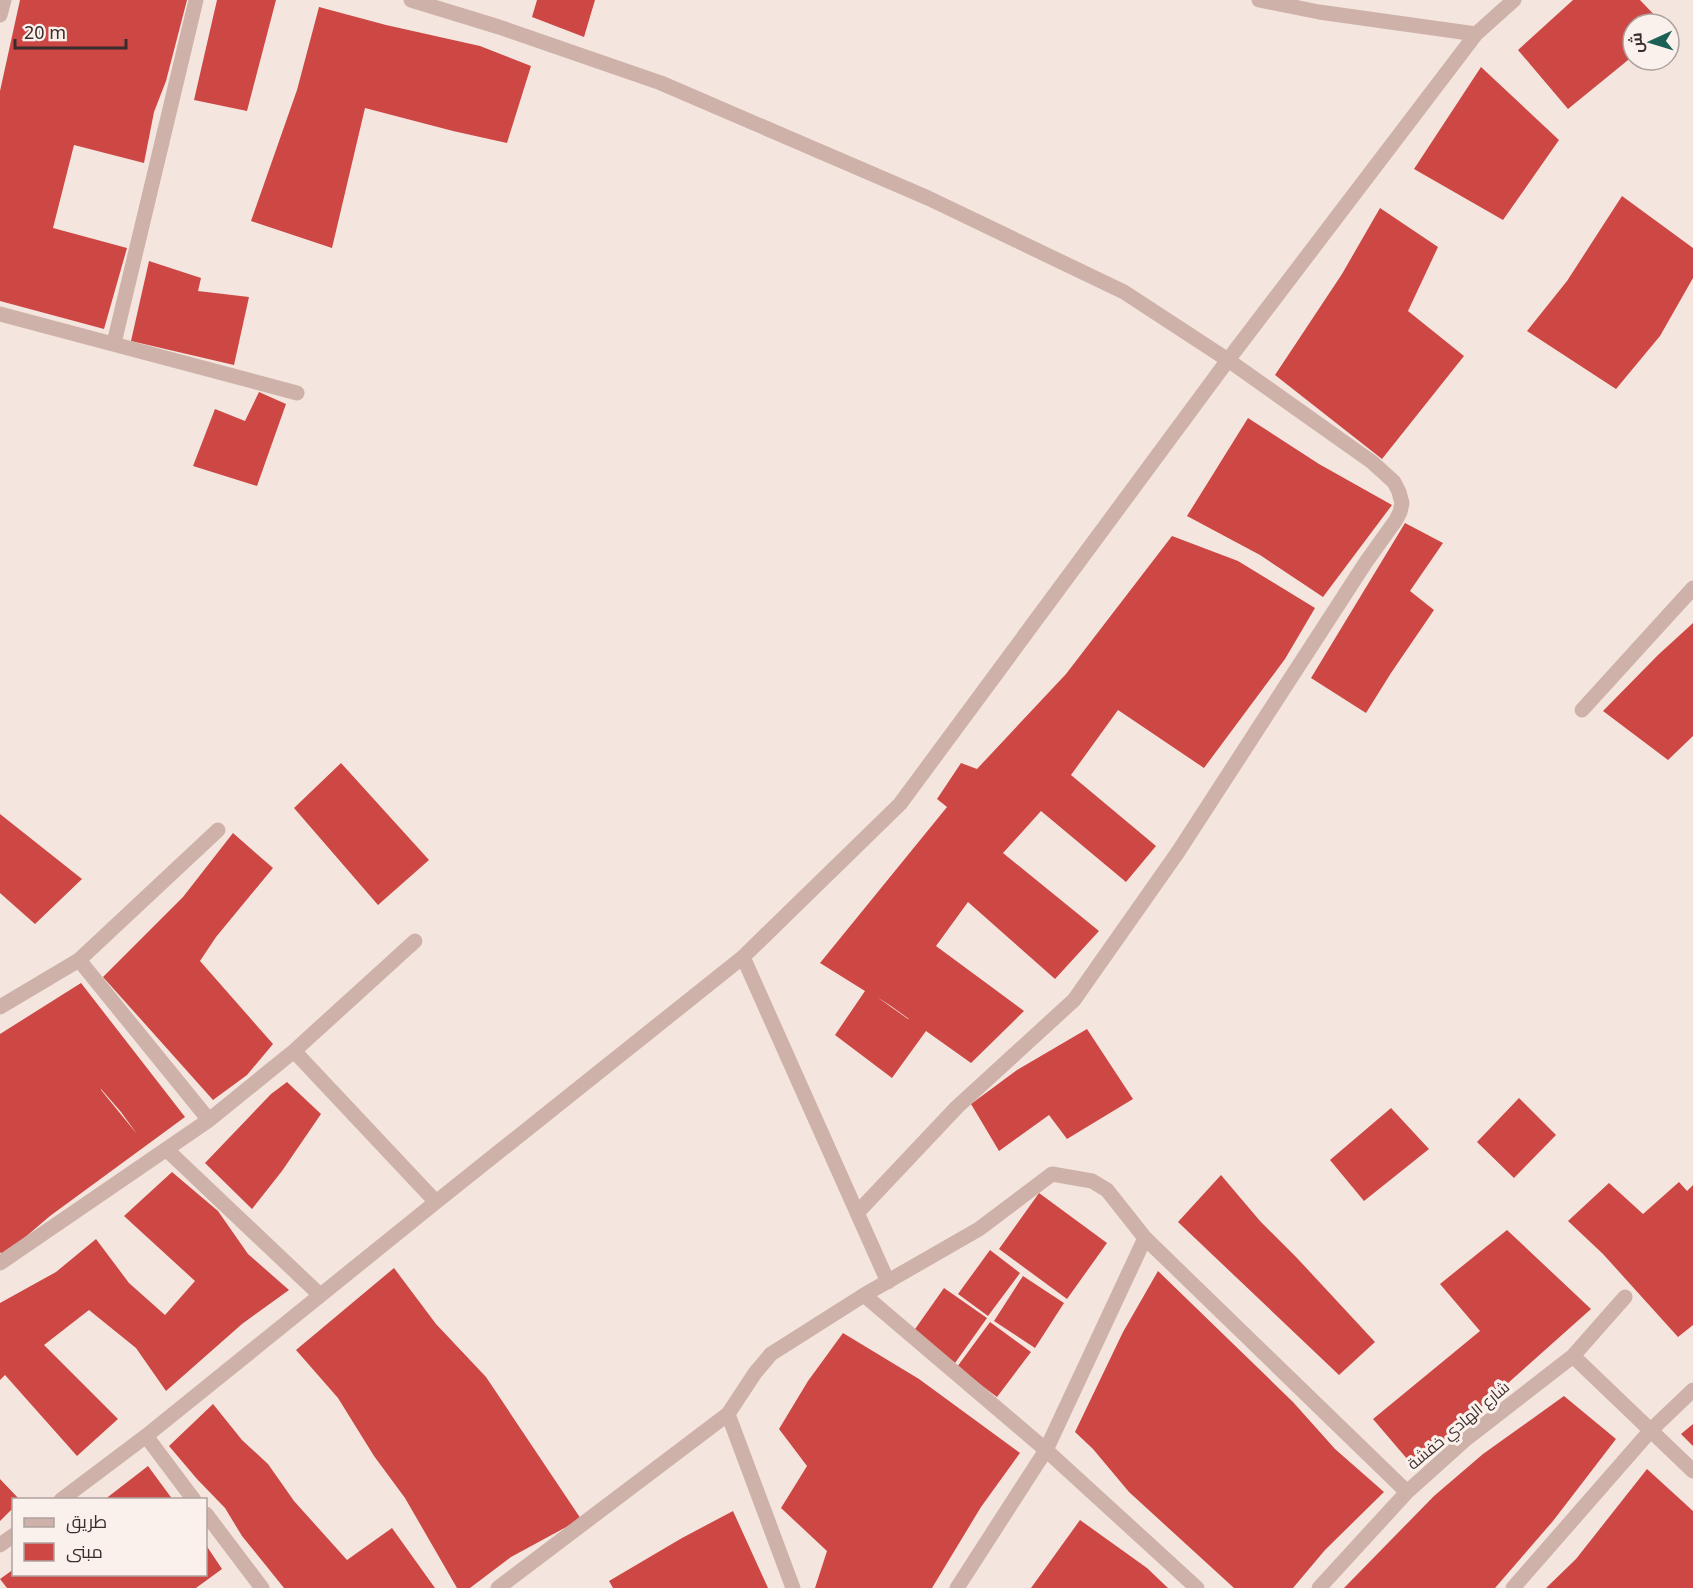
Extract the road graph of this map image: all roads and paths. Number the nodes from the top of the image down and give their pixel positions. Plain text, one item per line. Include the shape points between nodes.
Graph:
1 (4, 0) edge
2 (196, 0) edge
3 (411, 0) edge
4 (1259, 0) edge
5 (1514, 0) edge
6 (0, 15) edge
7 (1476, 34) junction
8 (0, 314) edge
9 (114, 343) junction
10 (1228, 360) junction
11 (297, 393) dead end
12 (1693, 588) edge
13 (1582, 710) dead end
14 (218, 830) dead end
15 (415, 941) dead end
16 (743, 957) junction
17 (79, 960) junction
18 (0, 1006) edge
19 (294, 1051) junction
20 (209, 1120) junction
21 (167, 1150) junction
22 (436, 1202) junction
23 (857, 1214) junction
24 (1145, 1238) junction
25 (0, 1263) edge
26 (888, 1282) junction
27 (320, 1295) junction
28 (864, 1295) junction
29 (1625, 1297) dead end
30 (1572, 1356) junction
31 (1693, 1390) edge
32 (728, 1414) junction
33 (1651, 1430) junction
34 (146, 1436) junction
35 (1046, 1450) junction
36 (1693, 1471) edge
37 (1407, 1492) junction
38 (64, 1498) edge
39 (192, 1498) edge
40 (207, 1515) edge
41 (262, 1588) edge
42 (498, 1588) edge
43 (793, 1588) edge
44 (957, 1588) edge
45 (1197, 1588) edge
46 (1319, 1588) edge
47 (1513, 1588) edge

1 - 6 street
2 - 9 street
3 - 10 street via 661,83 928,198 1124,292
4 - 7 street
5 - 7 street
7 - 10 street
8 - 9 street
9 - 11 street
10 - 16 street via 900,804
10 - 23 street via 1372,462 1394,482 1402,502 1400,512 1178,852 1074,1000 957,1107
12 - 13 street
14 - 17 street
15 - 19 street
16 - 22 street
16 - 23 street
17 - 18 street
17 - 20 street
19 - 20 street
19 - 22 street
20 - 21 street
21 - 25 street
21 - 27 street
22 - 27 street
23 - 26 street
24 - 26 street via 1107,1190 1092,1181 1052,1174 979,1229
24 - 35 street
24 - 37 street
26 - 28 street
27 - 34 street
28 - 32 street via 771,1354
28 - 35 street
29 - 30 street, شارع الهادي خفشة
30 - 33 street
30 - 37 street, شارع الهادي خفشة via 1466,1439
31 - 33 street
32 - 42 street
32 - 43 street
33 - 36 street
33 - 47 street
34 - 38 street
34 - 39 street
35 - 44 street
35 - 45 street
37 - 46 street, شارع الهادي خفشة
40 - 41 street

